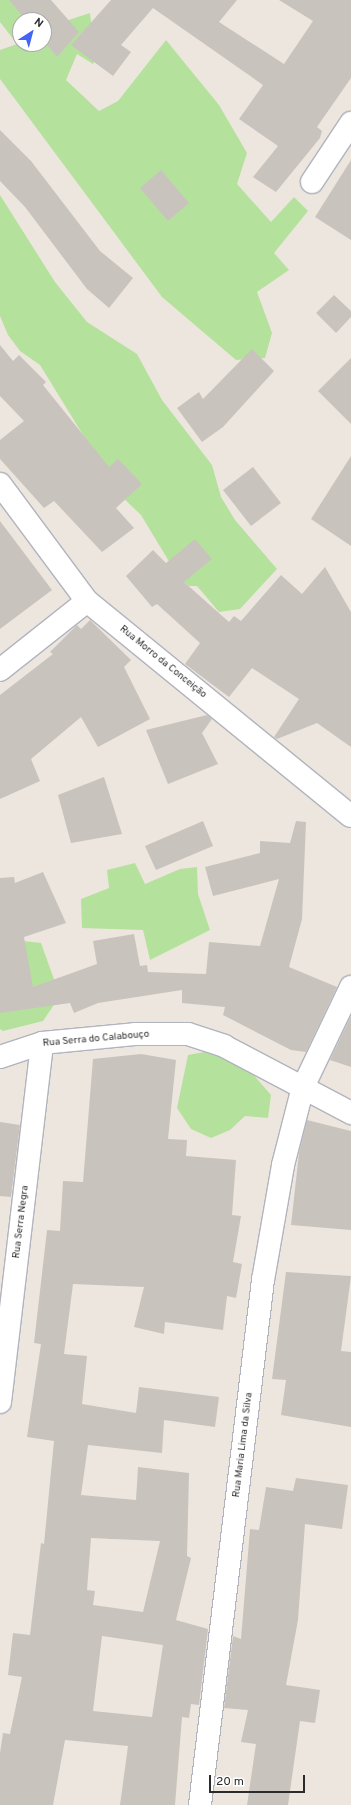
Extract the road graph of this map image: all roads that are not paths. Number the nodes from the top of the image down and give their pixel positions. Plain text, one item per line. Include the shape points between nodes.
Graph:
1 (351, 123) edge
2 (312, 182) dead end
3 (0, 484) edge
4 (87, 601) junction
5 (0, 670) edge
6 (351, 816) edge
7 (351, 987) edge
8 (42, 1043) junction
9 (0, 1057) edge
10 (302, 1087) junction
11 (351, 1113) edge
12 (0, 1402) edge
13 (200, 1805) edge

1 - 2 street
3 - 4 street, Rua Morro da Conceição
4 - 5 street
4 - 6 street, Rua Morro da Conceição
7 - 10 street
8 - 9 street, Rua Serra do Calabouço
8 - 10 street, Rua Serra do Calabouço via 135,1034 188,1034 224,1046
8 - 12 street, Rua Serra Negra
10 - 11 street, Rua Serra do Calabouço
10 - 13 street, Rua Maria Lima da Silva via 283,1165 263,1280

